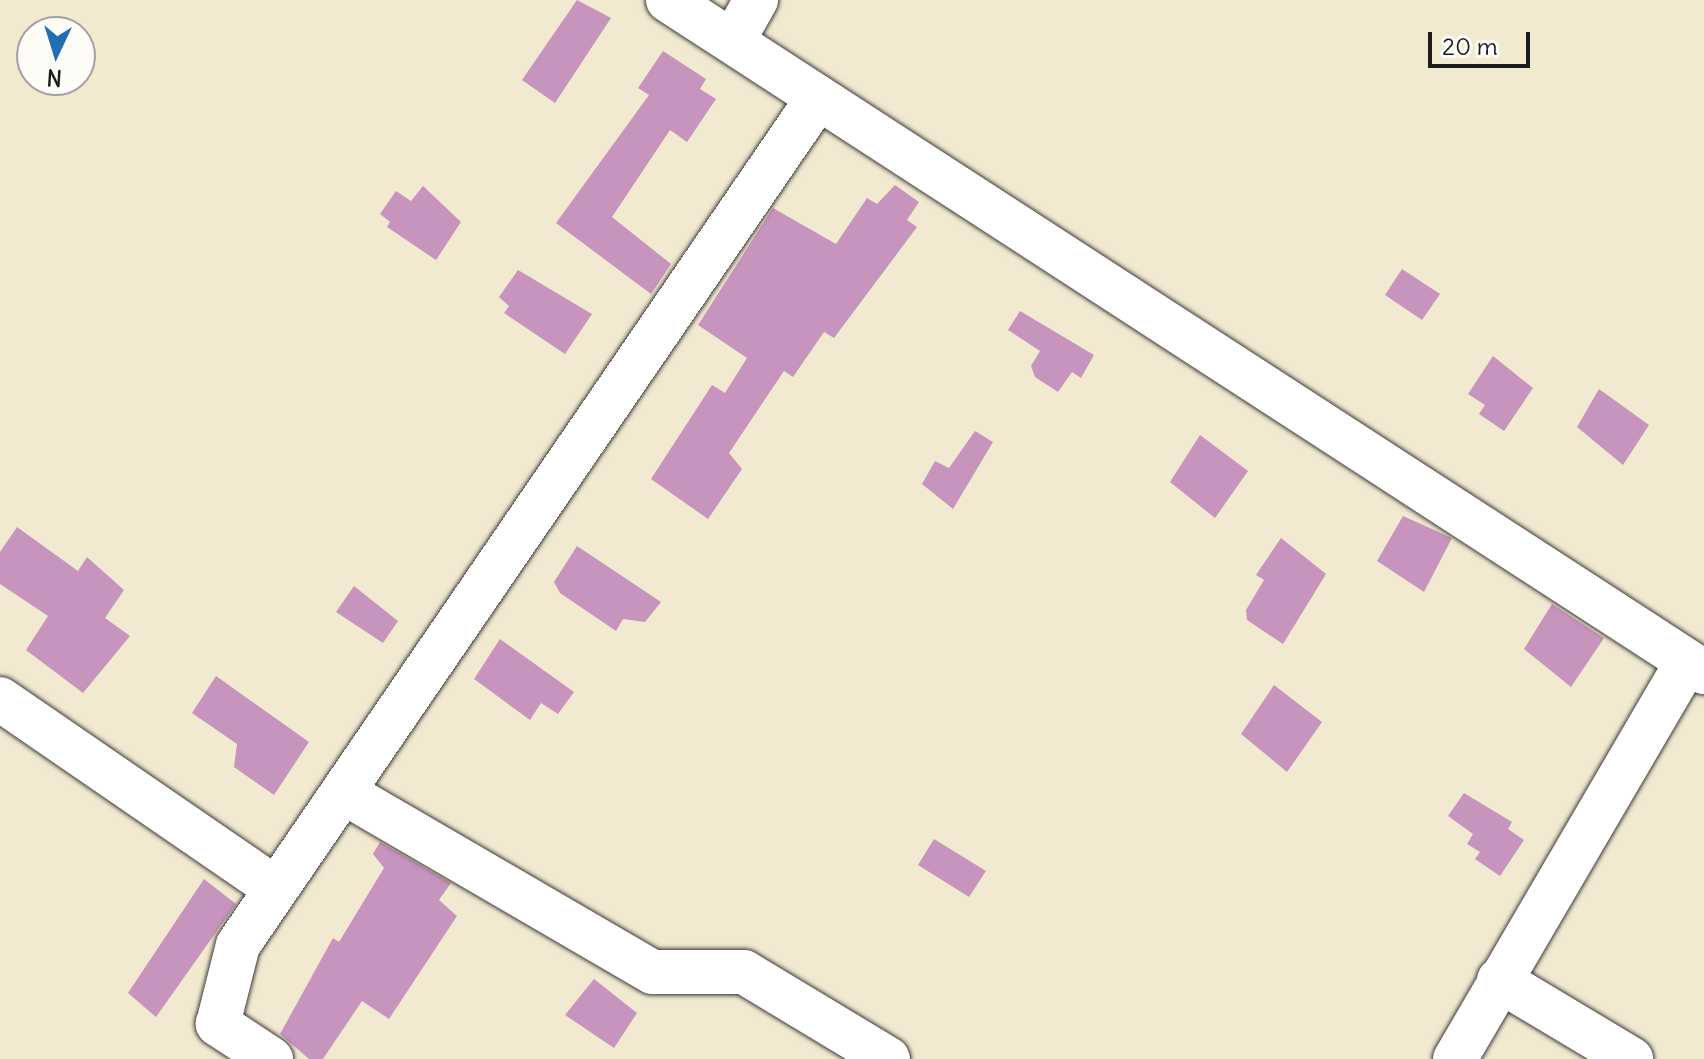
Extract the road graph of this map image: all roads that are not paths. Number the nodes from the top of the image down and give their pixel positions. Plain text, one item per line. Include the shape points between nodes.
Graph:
1 (668, 0) edge
2 (756, 0) edge
3 (734, 39) junction
4 (818, 98) junction
5 (1696, 667) edge
6 (0, 699) edge
7 (345, 793) junction
8 (275, 888) junction
9 (1499, 980) junction
10 (271, 1059) edge
11 (888, 1059) edge
12 (1455, 1059) edge
13 (1631, 1059) edge

1 - 3 street
2 - 3 street
3 - 4 street
4 - 5 street
4 - 7 street
5 - 9 street
6 - 8 street
7 - 8 street
7 - 11 street via 653,972 744,972
8 - 10 street via 238,945 218,1024
9 - 12 street
9 - 13 street

